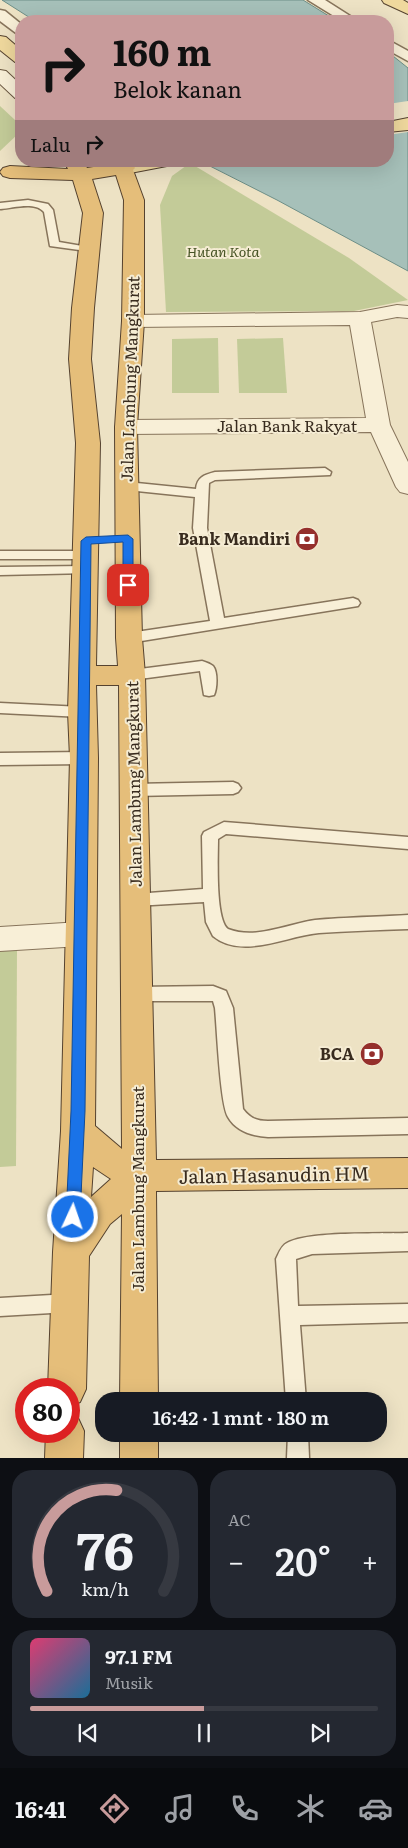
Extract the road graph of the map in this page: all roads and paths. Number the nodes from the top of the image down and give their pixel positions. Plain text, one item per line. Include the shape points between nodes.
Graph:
1 (315, 0) edge
2 (390, 0) edge
3 (408, 9) edge
4 (0, 14) edge
5 (341, 15) edge
6 (15, 25) edge
7 (0, 41) edge
8 (394, 48) edge
9 (15, 53) edge
10 (408, 58) edge
11 (0, 75) edge
12 (15, 89) edge
13 (408, 108) edge
14 (394, 110) edge
15 (408, 124) edge
16 (394, 126) edge
17 (31, 167) edge
18 (92, 167) edge
19 (124, 167) edge
20 (77, 168) edge
21 (5, 174) edge
22 (0, 206) edge
23 (90, 250) junction
24 (408, 312) edge
25 (360, 318) junction
26 (133, 321) junction
27 (379, 425) junction
28 (126, 427) junction
29 (325, 472) dead end
30 (127, 486) junction
31 (408, 487) edge
32 (202, 494) junction
33 (128, 539) junction
34 (0, 555) edge
35 (86, 555) junction
36 (0, 571) edge
37 (353, 603) dead end
38 (218, 624) junction
39 (128, 638) junction
40 (132, 675) junction
41 (83, 676) junction
42 (208, 690) dead end
43 (0, 708) edge
44 (82, 712) junction
45 (84, 758) junction
46 (0, 759) edge
47 (233, 788) dead end
48 (133, 790) junction
49 (408, 843) edge
50 (211, 895) junction
51 (135, 900) junction
52 (408, 922) edge
53 (81, 934) junction
54 (0, 939) edge
55 (137, 994) junction
56 (408, 1126) edge
57 (78, 1131) junction
58 (408, 1173) edge
59 (139, 1176) junction
60 (408, 1242) edge
61 (71, 1252) junction
62 (70, 1303) junction
63 (0, 1308) edge
64 (408, 1313) edge
65 (290, 1316) junction
66 (67, 1378) edge
67 (139, 1392) edge
68 (295, 1392) edge
69 (139, 1442) edge
70 (298, 1442) edge
71 (65, 1443) edge
72 (64, 1458) edge
73 (139, 1458) edge
74 (298, 1458) edge

1 - 5 street
2 - 3 main road
4 - 6 street
7 - 9 main road
8 - 10 street
11 - 12 street
13 - 14 main road
15 - 16 main road
17 - 21 highway
18 - 20 highway
19 - 26 highway, Jalan Lambung Mangkurat via 134,200
20 - 21 highway
20 - 23 highway via 93,213
22 - 23 lane via 28,203 44,206 49,212 54,244
23 - 35 highway via 80,359 88,443
24 - 25 street
25 - 26 street
25 - 27 street
26 - 28 highway, Jalan Lambung Mangkurat
27 - 28 street, Jalan Bank Rakyat
27 - 31 street, Jalan Bank Rakyat
28 - 30 highway, Jalan Lambung Mangkurat
29 - 32 lane via 215,476 205,480
30 - 32 lane
30 - 33 highway, Jalan Lambung Mangkurat
32 - 38 lane via 200,528
33 - 35 highway
33 - 39 highway, Jalan Lambung Mangkurat
34 - 35 lane
35 - 36 lane
35 - 41 highway
37 - 38 lane
38 - 39 lane
39 - 40 highway, Jalan Lambung Mangkurat
40 - 41 highway
40 - 42 lane via 202,666 208,670
40 - 48 highway, Jalan Lambung Mangkurat
41 - 44 highway
43 - 44 lane
44 - 45 highway
45 - 46 lane
45 - 53 highway
47 - 48 lane
48 - 51 highway, Jalan Lambung Mangkurat
49 - 50 lane via 224,828 210,836
50 - 51 lane
50 - 52 lane via 216,927 220,934 231,938
51 - 55 highway, Jalan Lambung Mangkurat
53 - 54 street
53 - 57 highway
55 - 56 lane via 220,996 224,1008 234,1111 248,1126 268,1129
55 - 59 highway, Jalan Lambung Mangkurat
57 - 59 highway via 97,1152
57 - 61 highway
58 - 59 highway, Jalan Hasanudin HM
59 - 61 highway via 98,1213
59 - 67 highway, Jalan Lambung Mangkurat
60 - 65 lane via 312,1245 294,1249 286,1259
61 - 62 highway
62 - 63 lane
62 - 66 highway
64 - 65 lane
65 - 68 lane
69 - 73 highway
70 - 74 lane
71 - 72 highway

